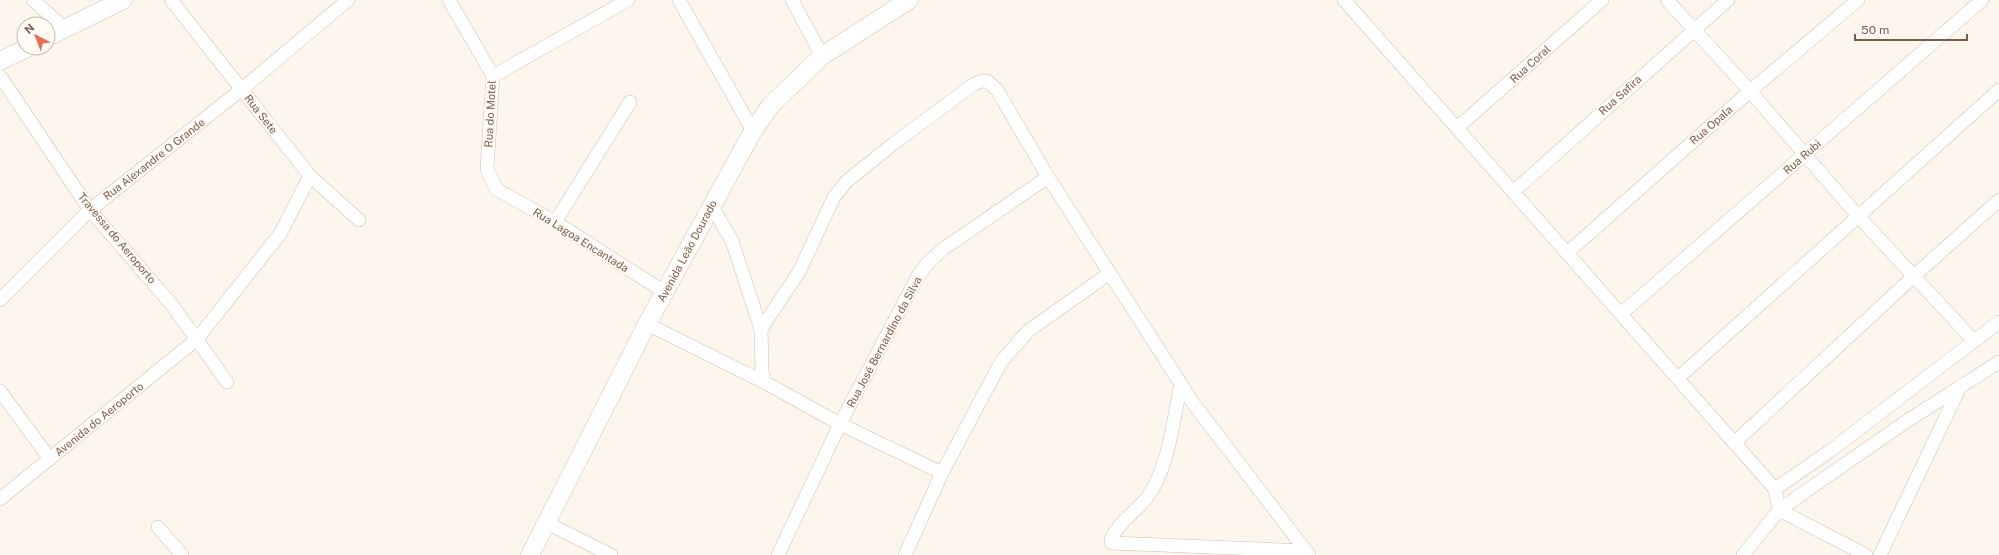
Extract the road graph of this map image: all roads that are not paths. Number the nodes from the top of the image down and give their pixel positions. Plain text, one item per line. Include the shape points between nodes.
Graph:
1 (33, 0) edge
2 (123, 0) edge
3 (171, 0) edge
4 (348, 0) edge
5 (449, 0) edge
6 (628, 0) edge
7 (679, 0) edge
8 (792, 0) edge
9 (908, 0) edge
10 (1344, 0) edge
11 (1602, 0) edge
12 (1667, 0) edge
13 (1728, 0) edge
14 (1858, 0) edge
15 (1982, 0) edge
16 (65, 29) junction
17 (1694, 29) junction
18 (56, 33) edge
19 (16, 53) edge
20 (822, 56) junction
21 (0, 61) edge
22 (0, 76) edge
23 (493, 76) junction
24 (242, 89) junction
25 (1999, 90) edge
26 (1750, 91) junction
27 (630, 102) dead end
28 (1457, 128) junction
29 (753, 131) junction
30 (1804, 155) junction
31 (310, 176) junction
32 (1048, 177) junction
33 (496, 189) joint
34 (1513, 192) junction
35 (1999, 200) edge
36 (712, 206) junction
37 (90, 210) junction
38 (1858, 216) junction
39 (359, 220) dead end
40 (555, 222) junction
41 (1567, 253) junction
42 (1110, 273) junction
43 (1914, 276) junction
44 (666, 293) junction
45 (0, 300) edge
46 (1621, 314) junction
47 (1999, 322) edge
48 (647, 324) junction
49 (761, 329) junction
50 (197, 339) junction
51 (1974, 341) junction
52 (1999, 362) edge
53 (1678, 378) junction
54 (227, 382) dead end
55 (764, 382) junction
56 (1181, 384) junction
57 (1962, 384) junction
58 (0, 391) edge
59 (840, 424) junction
60 (1734, 443) junction
61 (50, 460) junction
62 (942, 473) junction
63 (1775, 489) junction
64 (0, 499) edge
65 (1779, 510) junction
66 (547, 523) junction
67 (158, 527) dead end
68 (1308, 553) edge
69 (182, 555) edge
70 (530, 555) edge
71 (610, 555) edge
72 (778, 555) edge
73 (905, 555) edge
74 (1743, 555) edge
75 (1866, 555) edge
76 (1880, 555) edge

1 - 16 street
2 - 16 main road
3 - 24 street, Rua Sete
4 - 24 street
5 - 23 street, Rua do Motel
6 - 23 street
7 - 29 street
8 - 20 street
9 - 20 main road, Avenida Leão Dourado
10 - 28 street
11 - 28 street, Rua Coral
12 - 17 street
13 - 17 street, Rua Safira
14 - 26 street, Rua Opala
15 - 30 street, Rua Rubi
16 - 18 main road
17 - 26 street
17 - 34 street, Rua Safira
19 - 21 main road
20 - 29 main road, Avenida Leão Dourado via 771,105
22 - 37 street, Travessa do Aeroporto
23 - 33 street, Rua do Motel via 487,169
24 - 31 street, Rua Sete
24 - 37 street, Rua Alexandre O Grande
25 - 38 street
26 - 30 street
26 - 41 street, Rua Opala
27 - 40 street
28 - 34 street
29 - 36 main road, Avenida Leão Dourado
30 - 38 street
30 - 46 street, Rua Rubi
31 - 39 street, Rua Sete
31 - 50 street, Avenida do Aeroporto via 280,234
32 - 42 street
32 - 49 street via 993,85 987,81 974,84 847,181 828,208 798,272
32 - 59 street, Rua José Bernardino da Silva via 943,250 927,264 918,276
33 - 40 street, Rua Lagoa Encantada
34 - 41 street
35 - 43 street
36 - 44 main road, Avenida Leão Dourado
36 - 49 street via 732,241
37 - 45 street, Rua Alexandre O Grande
37 - 50 street, Travessa do Aeroporto via 172,305
38 - 43 street
38 - 53 street
40 - 44 street, Rua Lagoa Encantada
41 - 46 street
42 - 56 street
42 - 62 street via 1028,331 1012,348 1001,362
43 - 51 street
43 - 60 street
44 - 48 main road, Avenida Leão Dourado
46 - 53 street
47 - 51 street
48 - 55 street
48 - 66 main road, Avenida Leão Dourado
49 - 55 street
50 - 54 street, Travessa do Aeroporto
50 - 61 street, Avenida do Aeroporto
51 - 63 street via 1830,451
52 - 57 street
53 - 60 street
55 - 59 street
56 - 68 street
56 - 68 street via 1166,455 1155,486 1146,500 1116,531 1112,543
57 - 65 street
57 - 76 street
58 - 61 street
59 - 62 street
59 - 72 street, Rua José Bernardino da Silva
60 - 63 street
61 - 64 street, Avenida do Aeroporto
62 - 73 street
63 - 65 street
65 - 74 street
65 - 75 street
66 - 70 main road, Avenida Leão Dourado
66 - 71 street
67 - 69 street

